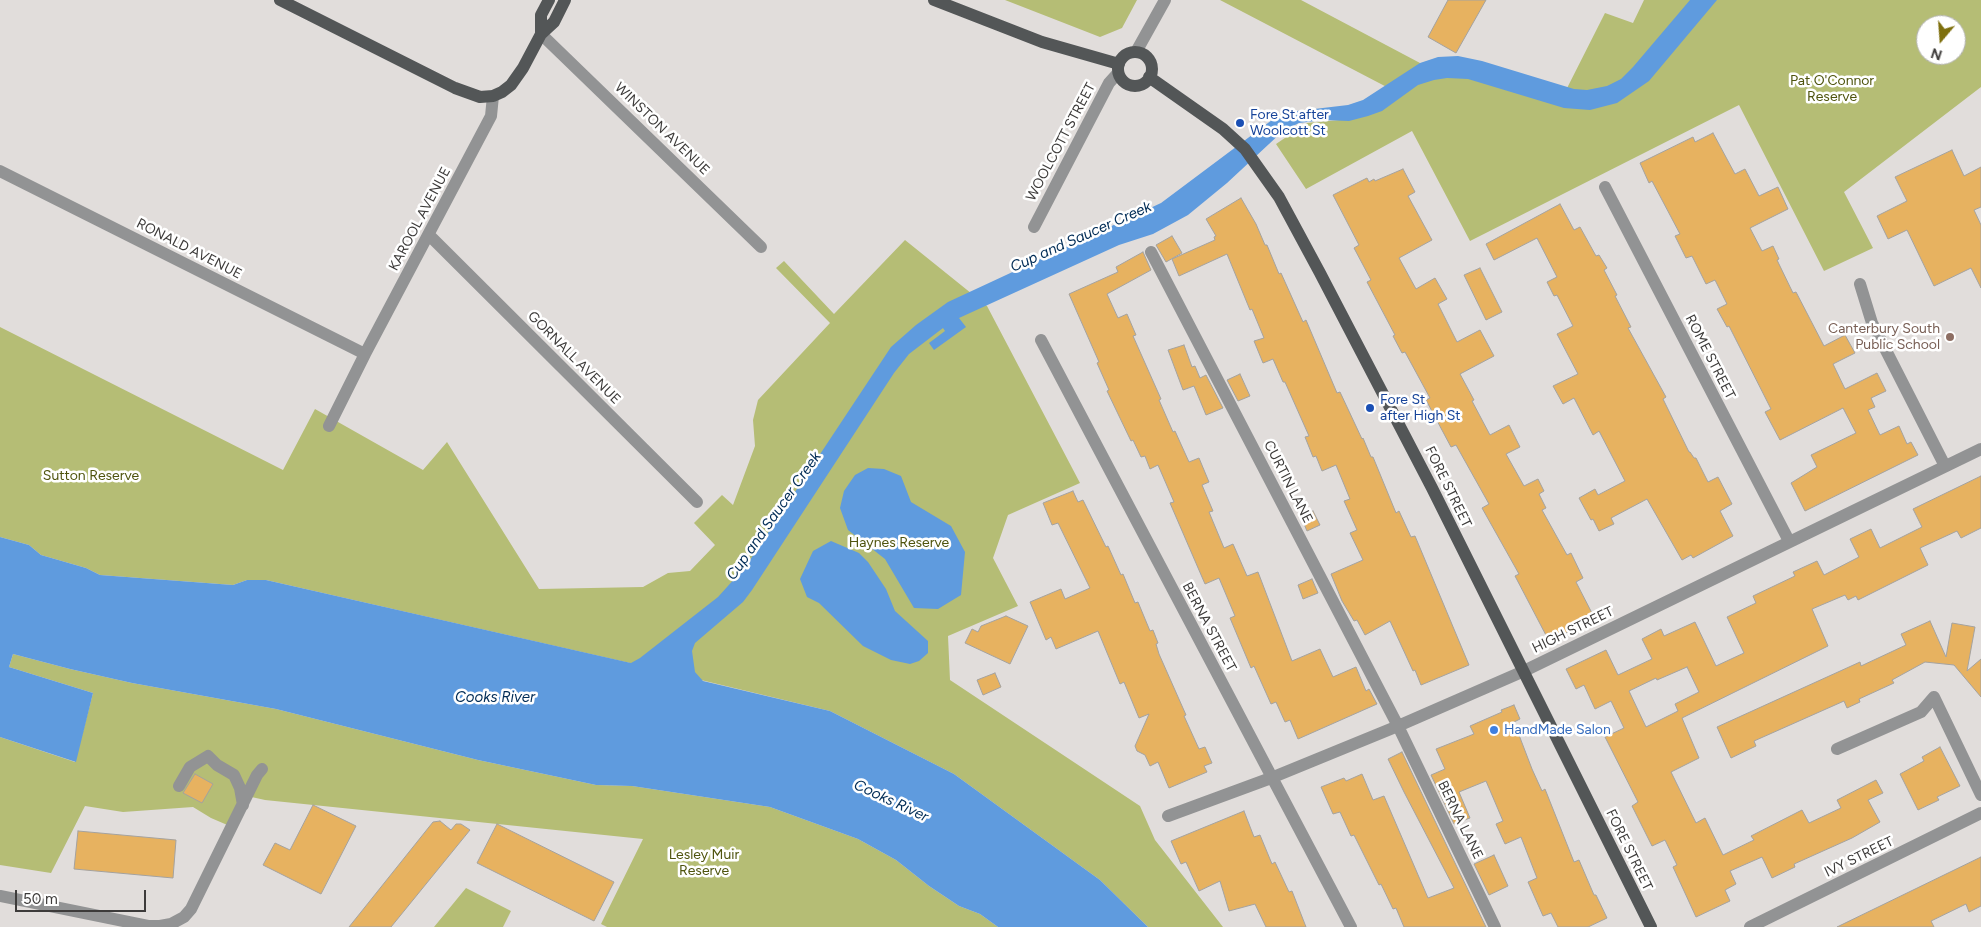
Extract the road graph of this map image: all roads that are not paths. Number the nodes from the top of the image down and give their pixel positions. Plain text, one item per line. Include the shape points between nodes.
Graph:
1 (280, 0) edge
2 (550, 0) edge
3 (565, 0) edge
4 (934, 0) edge
5 (1165, 0) edge
6 (541, 34) junction
7 (1136, 52) junction
8 (1118, 68) junction
9 (1149, 77) junction
10 (492, 96) junction
11 (0, 171) edge
12 (1605, 187) dead end
13 (1034, 227) dead end
14 (429, 235) junction
15 (761, 247) dead end
16 (1151, 252) dead end
17 (1860, 284) dead end
18 (1041, 340) dead end
19 (365, 354) junction
20 (329, 426) dead end
21 (1981, 449) edge
22 (1946, 466) junction
23 (698, 502) dead end
24 (1789, 541) junction
25 (1524, 671) junction
26 (1398, 726) junction
27 (1837, 749) dead end
28 (262, 769) dead end
29 (1271, 778) junction
30 (180, 786) dead end
31 (1981, 795) edge
32 (243, 804) junction
33 (1981, 813) edge
34 (1168, 816) dead end
35 (0, 896) edge
36 (1350, 927) edge
37 (1495, 927) edge
38 (1651, 927) edge
39 (1750, 927) edge

1 - 10 main road via 461,91 480,97
2 - 6 main road via 541,15
3 - 6 main road via 554,22
4 - 8 main road
5 - 7 street
6 - 10 main road via 512,85
6 - 15 street, WINSTON AVENUE
7 - 8 main road via 1125,55
7 - 9 main road via 1150,61
8 - 9 main road via 1124,81 1132,85 1142,84
8 - 13 street, WOOLCOTT STREET
9 - 25 main road, FORE STREET via 1223,129 1245,149 1268,181 1320,273
10 - 14 street, KAROOL AVENUE via 491,116
11 - 19 street, RONALD AVENUE
12 - 24 street, ROME STREET
14 - 19 street, KAROOL AVENUE
14 - 23 street, GORNALL AVENUE
16 - 26 street, CURTIN LANE
17 - 22 street via 1872,323
18 - 29 street, BERNA STREET
19 - 20 street, KAROOL AVENUE
21 - 22 street, HIGH STREET
22 - 24 street, HIGH STREET
24 - 25 street, HIGH STREET
25 - 26 street, HIGH STREET
25 - 38 main road, FORE STREET
26 - 29 street, HIGH STREET
26 - 37 street, BERNA LANE
27 - 31 street via 1921,712 1934,697
28 - 32 street
29 - 34 street, HIGH STREET
29 - 36 street, BERNA STREET
30 - 32 street via 190,767 208,756 234,776
32 - 35 street via 191,908 172,924 148,926
33 - 39 street, IVY STREET

